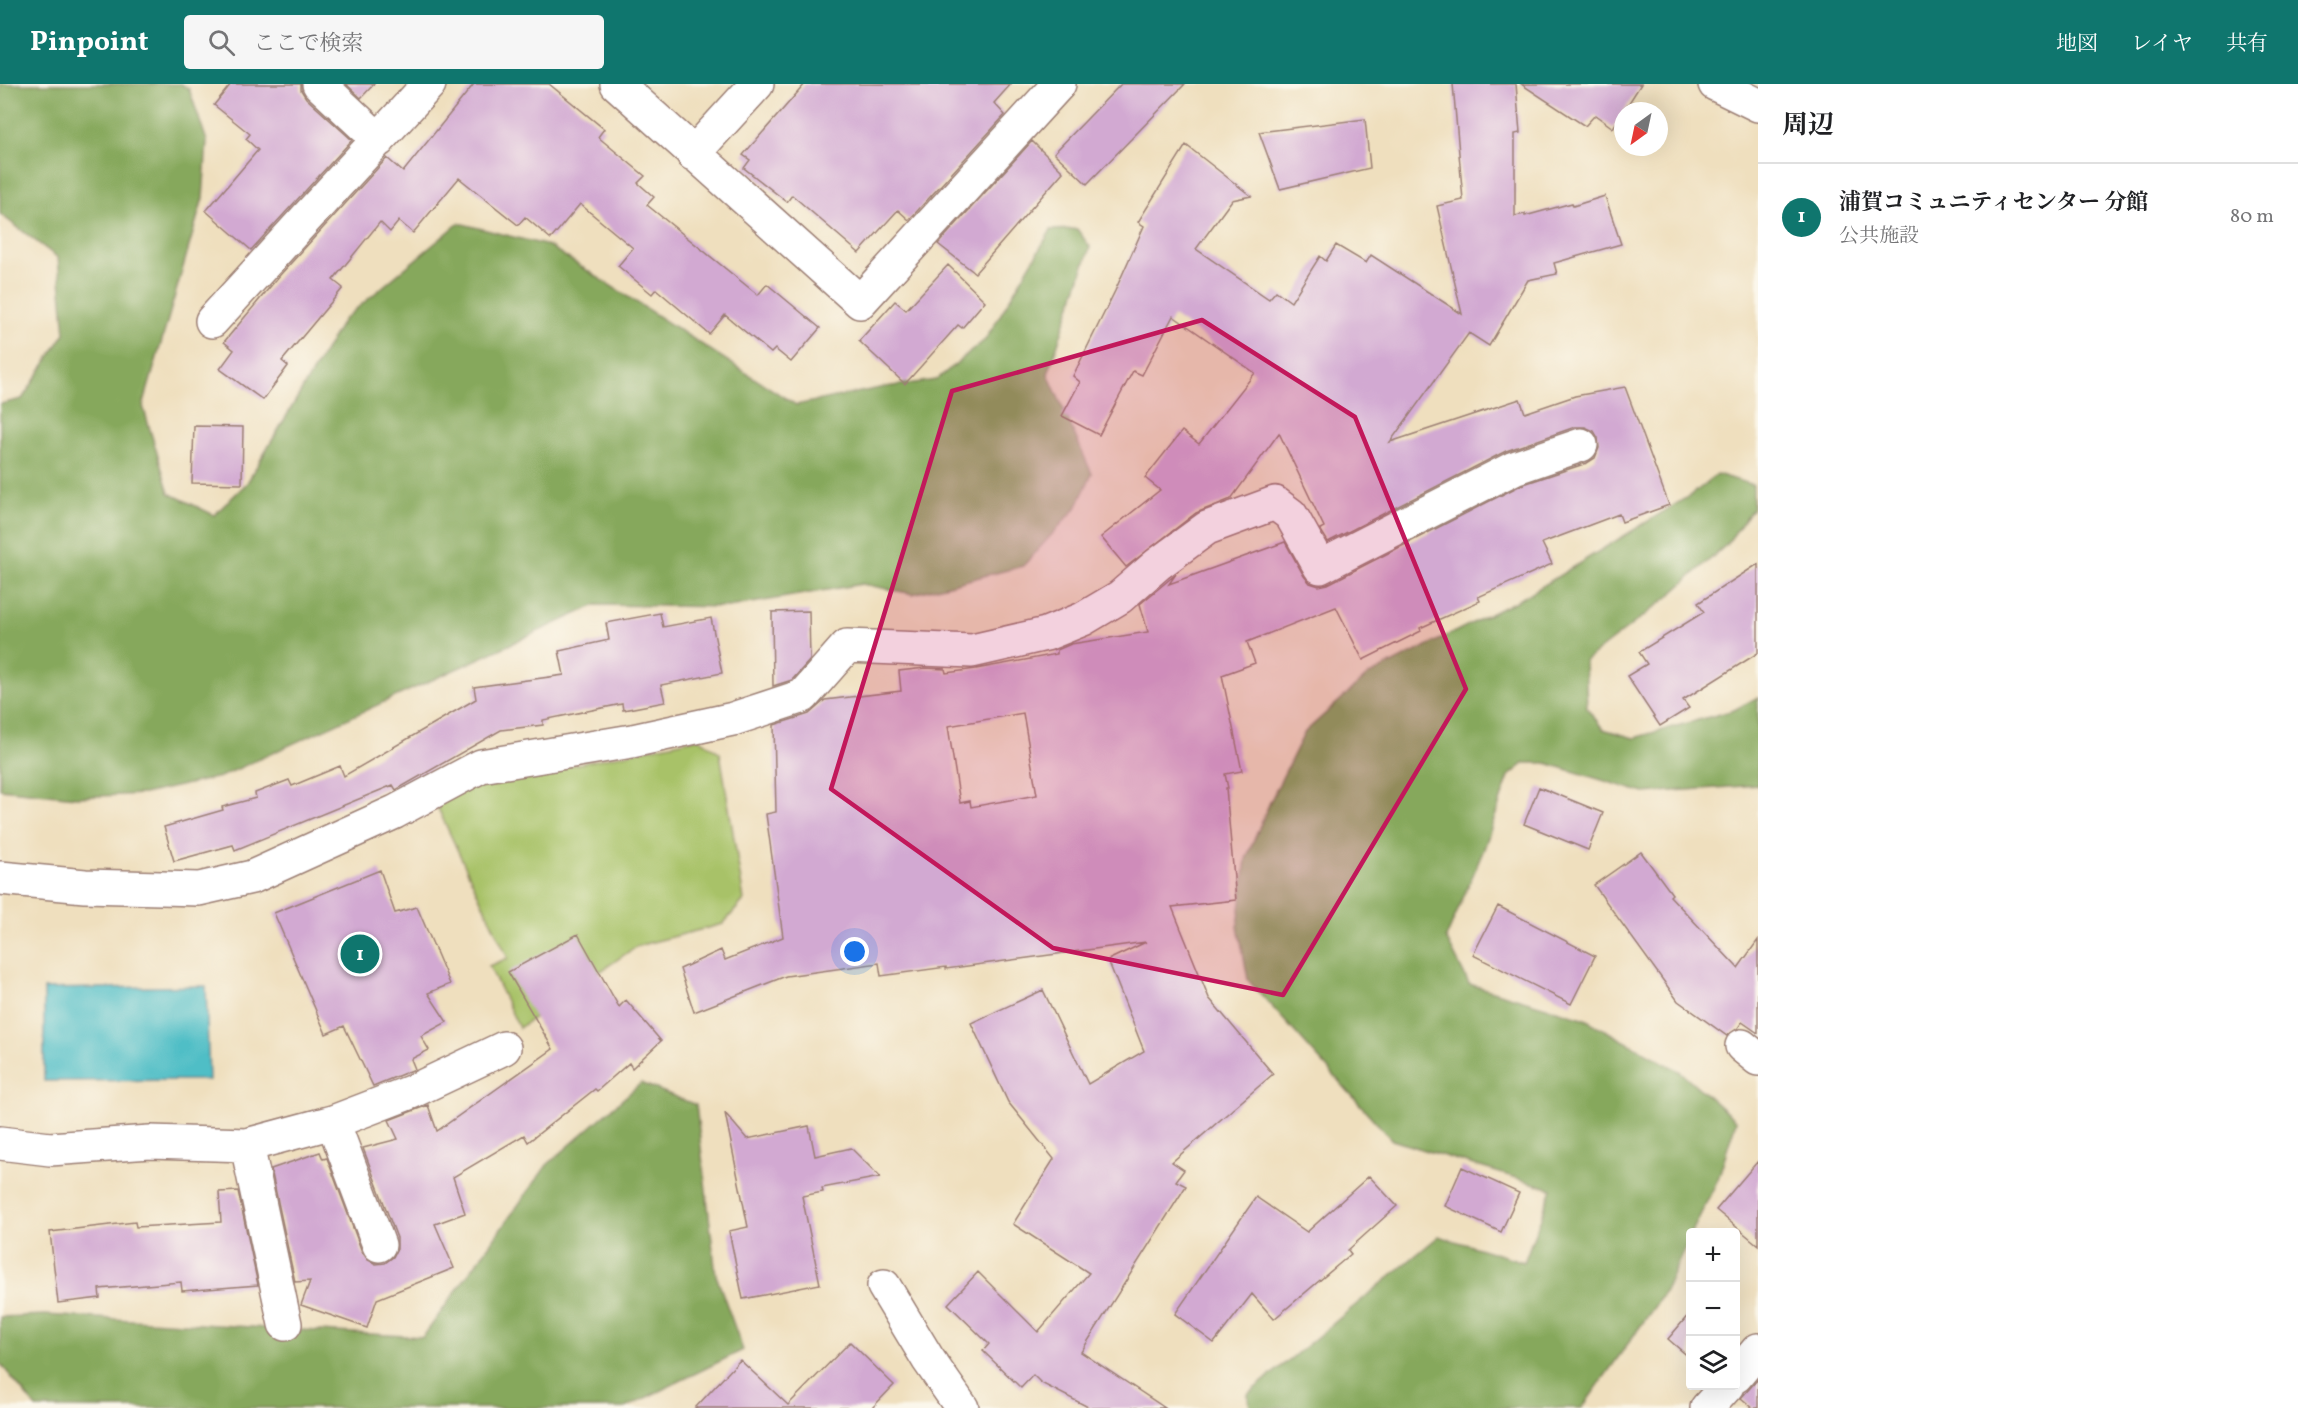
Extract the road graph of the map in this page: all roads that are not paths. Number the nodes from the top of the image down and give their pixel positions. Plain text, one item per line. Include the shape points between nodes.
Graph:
1 (319, 84) edge
2 (429, 84) edge
3 (617, 84) edge
4 (757, 84) edge
5 (1059, 84) edge
6 (1715, 84) edge
7 (1758, 105) edge
8 (379, 140) junction
9 (693, 154) junction
10 (212, 321) dead end
11 (1581, 445) dead end
12 (0, 878) edge
13 (504, 1047) dead end
14 (333, 1122) junction
15 (0, 1143) edge
16 (247, 1145) junction
17 (379, 1245) dead end
18 (884, 1286) dead end
19 (285, 1324) dead end
20 (1758, 1350) edge
21 (1740, 1371) edge
22 (1723, 1390) edge
23 (962, 1408) edge
24 (1707, 1408) edge

1 - 8 street
2 - 8 street
3 - 9 street
4 - 9 street
5 - 9 street via 860,302
6 - 7 street
8 - 10 street
11 - 12 street via 1514,468 1320,567 1291,514 1275,503 1207,528 1120,597 1083,619 1046,634 972,651 848,646 803,696 733,719 632,741 481,766 395,812 252,877 199,888 85,886
13 - 14 street via 411,1092
14 - 16 street
14 - 17 street
15 - 16 street via 50,1149 150,1142
16 - 19 street
18 - 23 street
20 - 21 street
22 - 24 street

